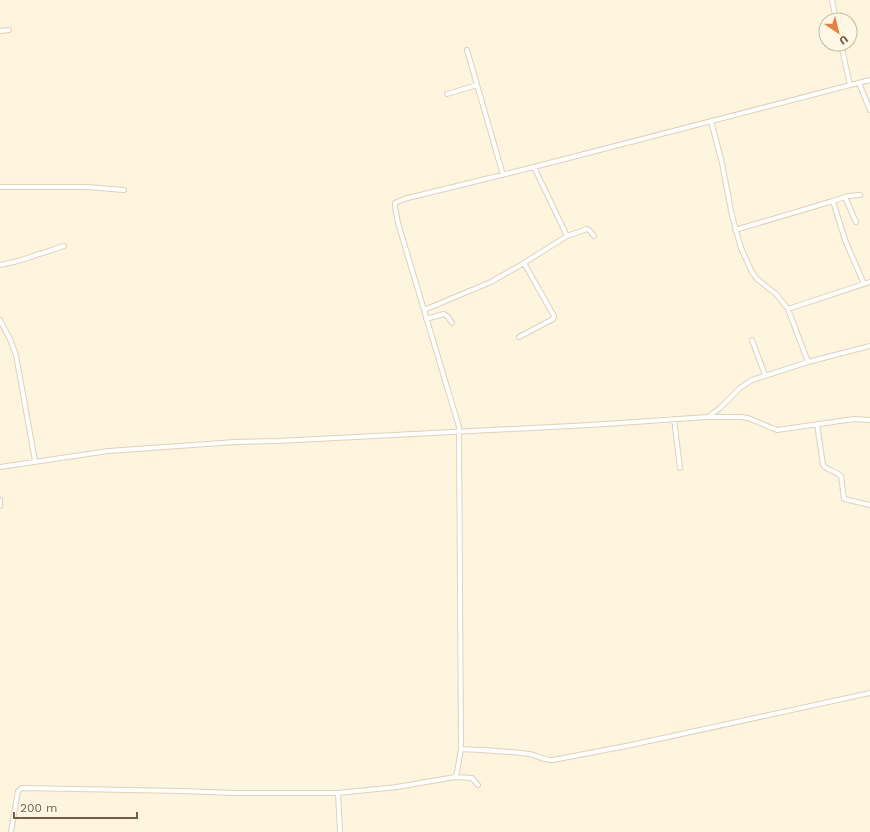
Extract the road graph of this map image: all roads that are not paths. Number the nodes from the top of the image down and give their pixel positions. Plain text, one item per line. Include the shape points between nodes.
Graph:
1 (832, 0) edge
2 (834, 12) edge
3 (9, 30) dead end
4 (0, 31) edge
5 (467, 50) dead end
6 (843, 52) edge
7 (870, 80) edge
8 (859, 83) junction
9 (477, 84) junction
10 (850, 85) junction
11 (447, 94) dead end
12 (870, 110) edge
13 (711, 121) junction
14 (534, 168) junction
15 (503, 174) junction
16 (0, 187) edge
17 (124, 190) dead end
18 (860, 195) dead end
19 (845, 197) junction
20 (833, 201) junction
21 (856, 222) dead end
22 (735, 230) junction
23 (567, 236) junction
24 (594, 236) dead end
25 (64, 246) dead end
26 (524, 263) junction
27 (0, 265) edge
28 (870, 282) edge
29 (864, 284) junction
30 (788, 309) junction
31 (424, 310) junction
32 (426, 319) junction
33 (0, 320) edge
34 (452, 323) dead end
35 (519, 337) dead end
36 (752, 340) dead end
37 (870, 346) edge
38 (808, 362) junction
39 (765, 375) junction
40 (708, 417) junction
41 (674, 419) junction
42 (870, 420) edge
43 (817, 424) junction
44 (459, 432) junction
45 (35, 461) junction
46 (0, 467) edge
47 (680, 468) dead end
48 (0, 500) edge
49 (870, 504) edge
50 (0, 506) edge
51 (870, 693) edge
52 (461, 749) junction
53 (455, 777) junction
54 (478, 785) dead end
55 (338, 793) junction
56 (11, 832) edge
57 (340, 832) edge

1 - 2 street
3 - 4 street
5 - 9 street
6 - 10 street
7 - 8 street
8 - 10 street
8 - 12 street
9 - 11 street
9 - 15 street
10 - 13 street
13 - 14 street
13 - 22 street
14 - 15 street
14 - 23 street
15 - 31 street via 396,203 397,218
16 - 17 street via 87,187
18 - 19 street
19 - 20 street
19 - 21 street
20 - 22 street
20 - 29 street via 845,240
22 - 30 street via 757,280 776,294
23 - 24 street via 587,229
23 - 26 street
25 - 27 street
26 - 31 street via 491,282
26 - 35 street via 554,316 552,320
28 - 29 street
29 - 30 street
30 - 38 street
31 - 32 street
32 - 34 street via 444,314
32 - 44 street
33 - 45 street via 16,355
36 - 39 street
37 - 38 street
38 - 39 street
39 - 40 street via 746,383
40 - 41 street
40 - 43 street via 748,418 777,430
41 - 44 street
41 - 47 street
42 - 43 street via 854,419
43 - 49 street via 823,465 841,476 844,499
44 - 45 street via 108,450
44 - 52 street
45 - 46 street
48 - 50 street
51 - 52 street via 553,760 512,752
52 - 53 street
53 - 54 street via 472,778
53 - 55 street via 397,787
55 - 56 street via 235,794 22,788 18,791
55 - 57 street

